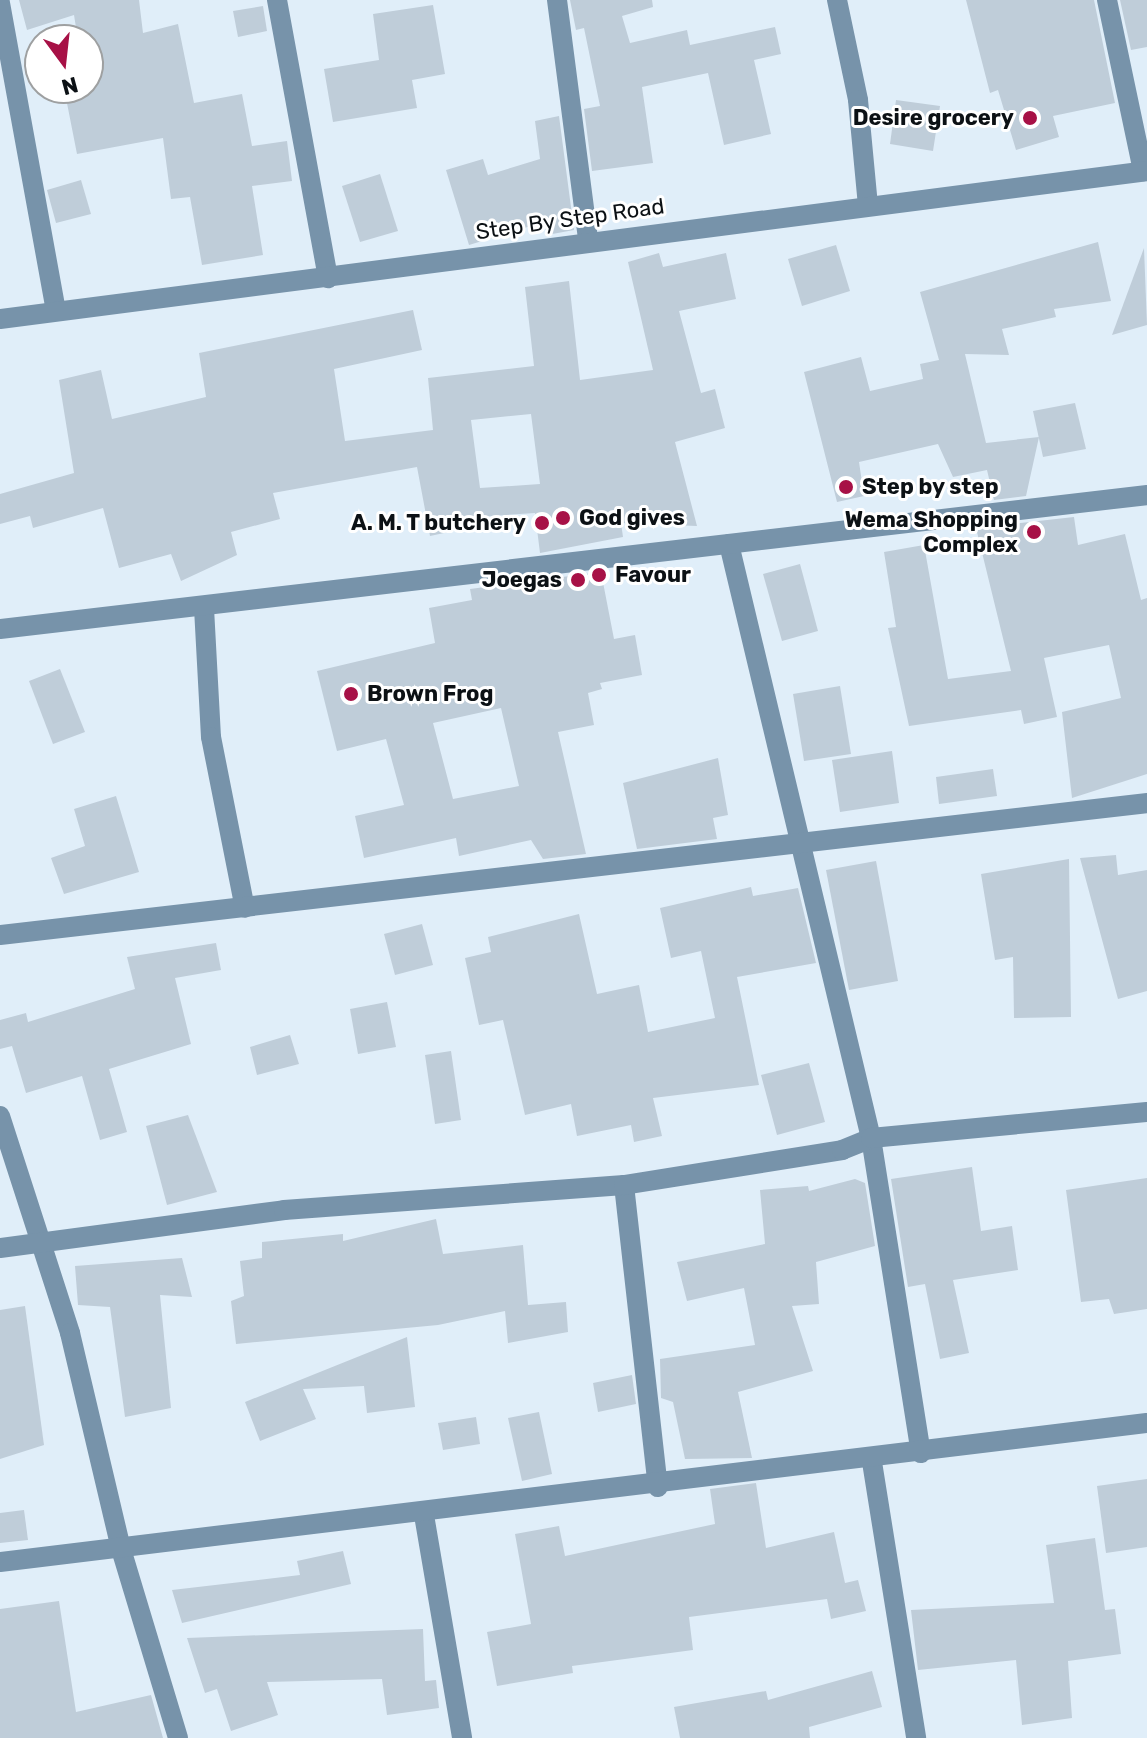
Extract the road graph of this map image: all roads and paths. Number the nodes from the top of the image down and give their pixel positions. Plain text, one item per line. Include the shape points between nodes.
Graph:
1 (277, 0) edge
2 (557, 0) edge
3 (837, 0) edge
4 (1107, 0) edge
5 (0, 3) edge
6 (1145, 171) edge
7 (868, 206) junction
8 (588, 239) junction
9 (328, 278) junction
10 (56, 310) junction
11 (0, 319) edge
12 (1147, 495) edge
13 (729, 544) junction
14 (204, 608) junction
15 (0, 629) edge
16 (1147, 803) edge
17 (797, 846) junction
18 (245, 908) junction
19 (0, 935) edge
20 (1147, 1112) edge
21 (0, 1116) edge
22 (871, 1138) junction
23 (624, 1185) junction
24 (43, 1241) junction
25 (0, 1248) edge
26 (1147, 1423) edge
27 (921, 1453) junction
28 (872, 1462) junction
29 (658, 1487) junction
30 (424, 1515) junction
31 (121, 1549) junction
32 (0, 1562) edge
33 (178, 1738) edge
34 (462, 1738) edge
35 (916, 1738) edge

1 - 9 street
2 - 8 street
3 - 7 street via 858,100
4 - 6 street
5 - 10 street
6 - 7 street, Step By Step Road
7 - 8 street, Step By Step Road
8 - 9 street, Step By Step Road
9 - 10 street, Step By Step Road
10 - 11 street, Step By Step Road
12 - 13 street
13 - 14 street via 450,571
13 - 17 street
14 - 15 street
14 - 18 street via 211,737
16 - 17 street
17 - 18 street
17 - 22 street
18 - 19 street
20 - 22 street
21 - 24 street
22 - 23 street via 842,1150
22 - 27 street
23 - 24 street via 284,1210
23 - 29 street
24 - 25 street
24 - 31 street
26 - 27 street
27 - 28 street
28 - 29 street
28 - 35 street
29 - 30 street
30 - 31 street
30 - 34 street
31 - 32 street
31 - 33 street

